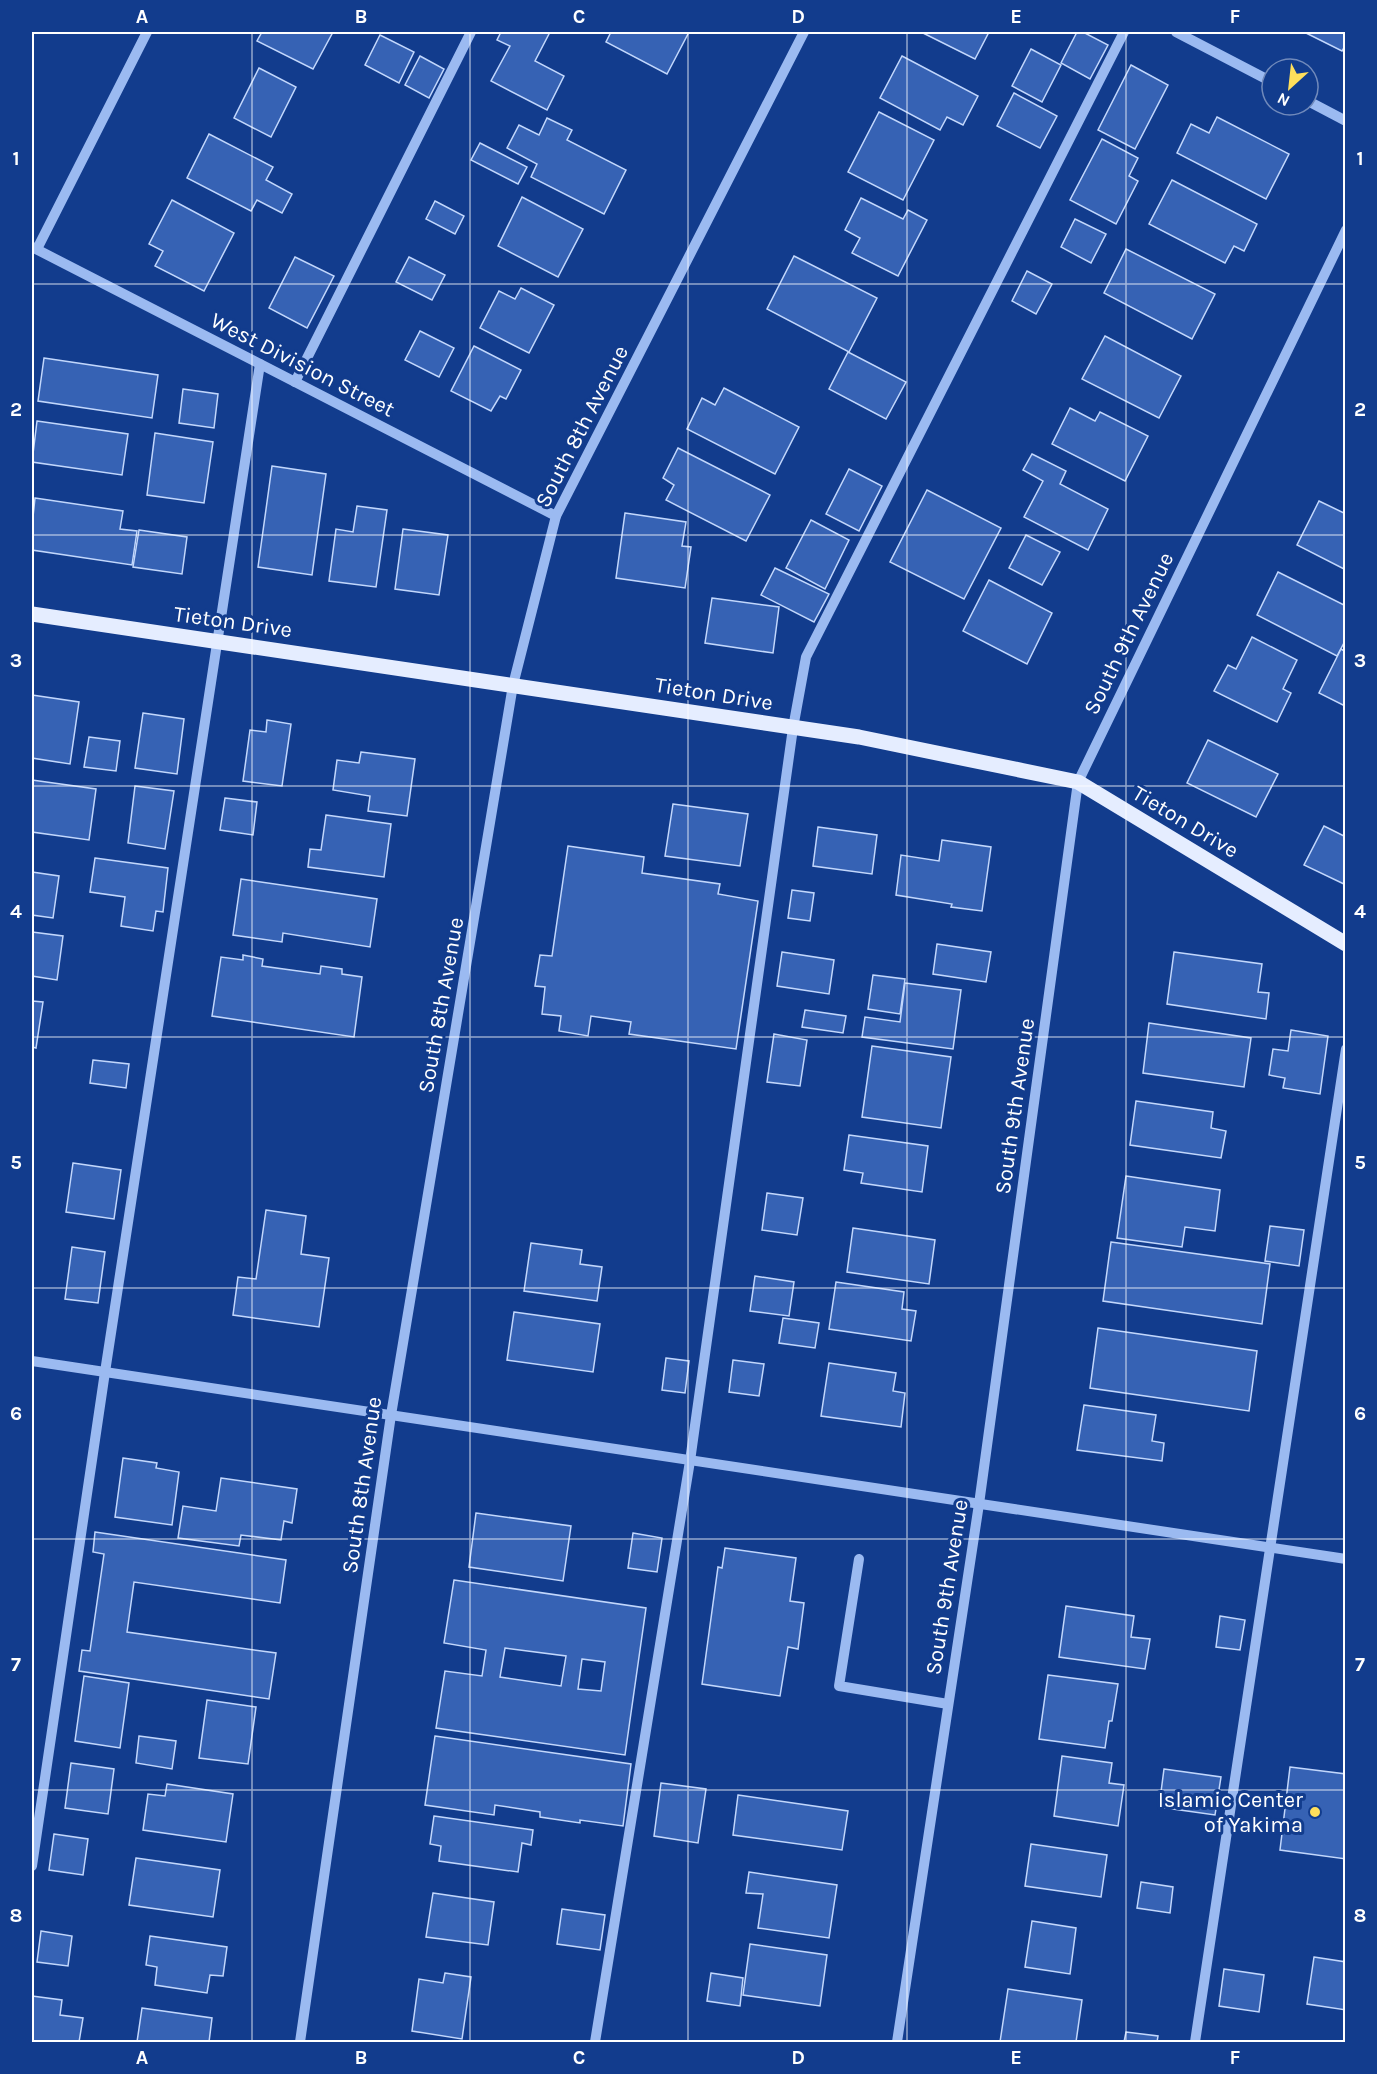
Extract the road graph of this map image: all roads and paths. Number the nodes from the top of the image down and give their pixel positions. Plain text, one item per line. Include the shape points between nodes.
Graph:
1 (147, 32) edge
2 (471, 32) edge
3 (804, 32) edge
4 (1124, 32) edge
5 (1176, 32) edge
6 (1260, 76) edge
7 (1320, 107) edge
8 (1346, 121) edge
9 (1346, 230) edge
10 (34, 248) edge
11 (260, 364) junction
12 (295, 382) junction
13 (556, 516) junction
14 (32, 614) edge
15 (217, 642) junction
16 (513, 685) junction
17 (793, 728) junction
18 (1078, 782) junction
19 (1346, 944) edge
20 (1346, 1049) edge
21 (32, 1361) edge
22 (105, 1372) junction
23 (391, 1415) junction
24 (690, 1461) junction
25 (979, 1504) junction
26 (1269, 1548) junction
27 (859, 1559) dead end
28 (1346, 1559) edge
29 (948, 1704) junction
30 (32, 1866) edge
31 (300, 2043) edge
32 (595, 2043) edge
33 (897, 2043) edge
34 (1195, 2043) edge

1 - 10 street
2 - 12 street
3 - 13 street, South 8th Avenue
4 - 17 street via 806,657
5 - 6 street
7 - 8 street
9 - 18 street, South 9th Avenue
10 - 11 street, West Division Street
11 - 12 street, West Division Street
11 - 15 street
12 - 13 street, West Division Street
13 - 16 street, South 8th Avenue
14 - 15 main road, Tieton Drive
15 - 16 main road, Tieton Drive
15 - 22 street
16 - 17 main road, Tieton Drive
16 - 23 street, South 8th Avenue
17 - 18 main road, Tieton Drive via 859,737
17 - 24 street
18 - 19 main road, Tieton Drive
18 - 25 street, South 9th Avenue
20 - 26 street
21 - 22 street
22 - 23 street
22 - 30 street
23 - 24 street
23 - 31 street, South 8th Avenue
24 - 25 street
24 - 32 street
25 - 26 street
25 - 29 street, South 9th Avenue
26 - 28 street
26 - 34 street
27 - 29 street via 839,1686
29 - 33 street, South 9th Avenue

